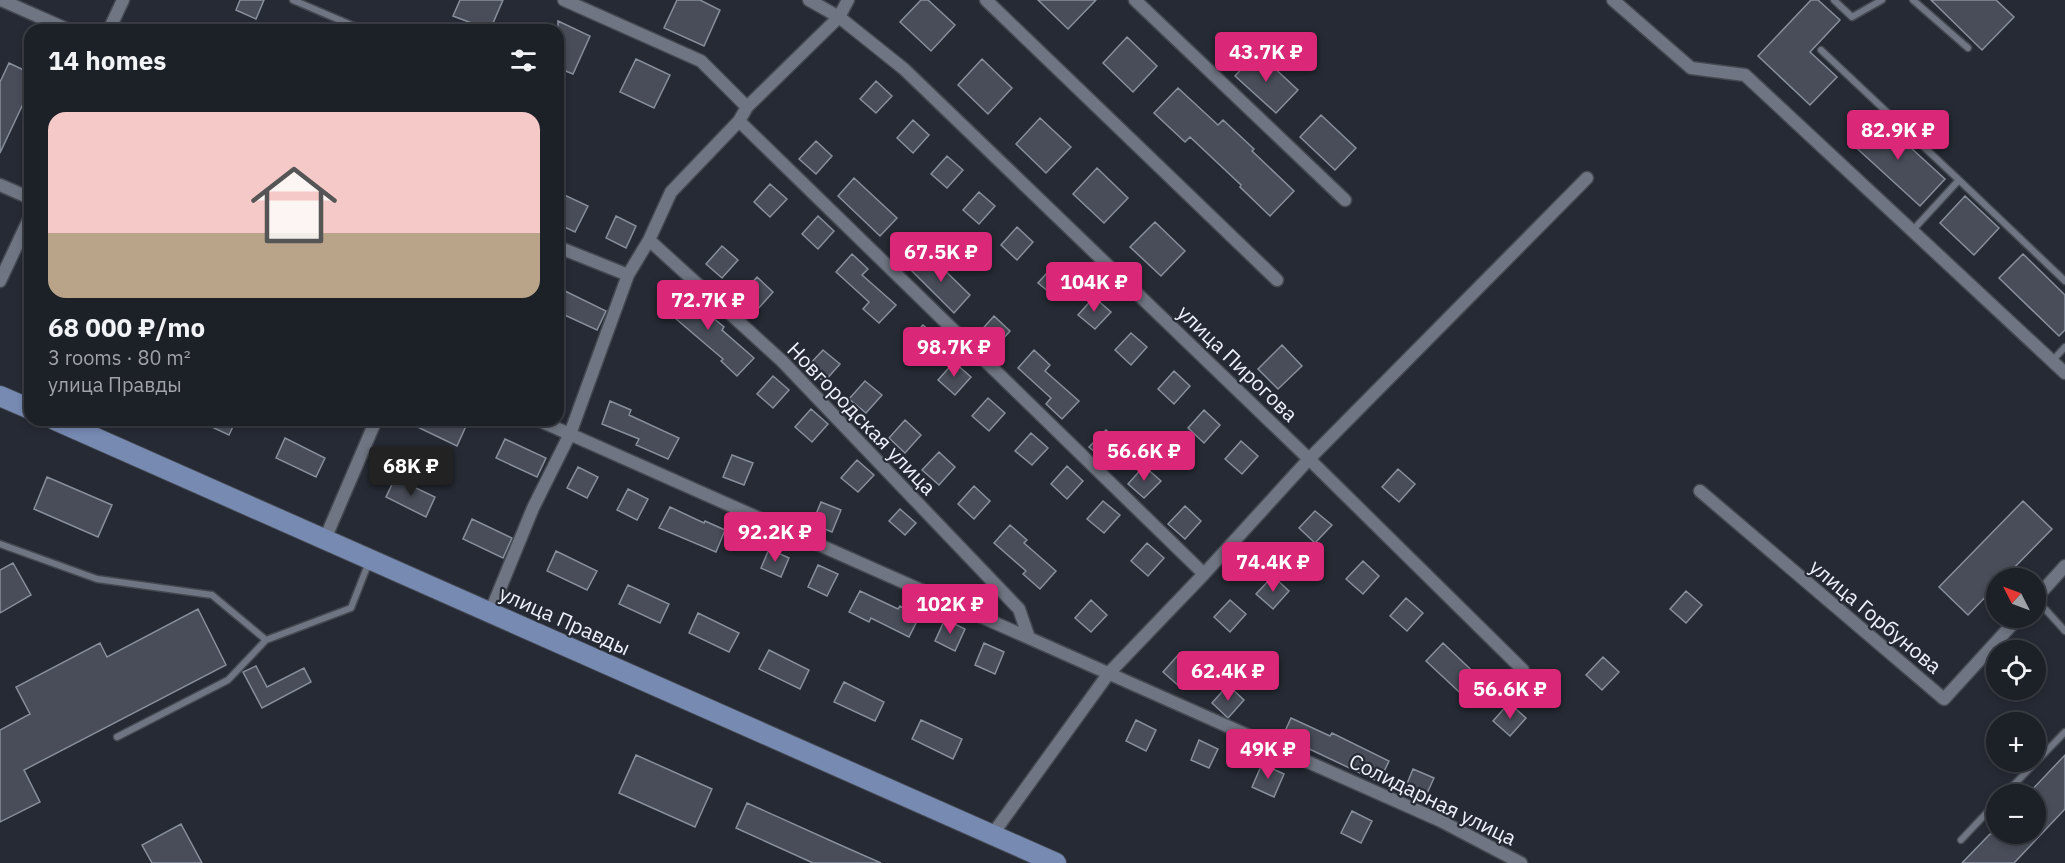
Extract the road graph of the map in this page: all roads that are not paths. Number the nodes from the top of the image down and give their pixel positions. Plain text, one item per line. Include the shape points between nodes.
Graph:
1 (0, 0) edge
2 (123, 0) edge
3 (293, 0) edge
4 (564, 0) edge
5 (809, 0) edge
6 (848, 0) edge
7 (986, 0) edge
8 (1135, 0) edge
9 (1613, 0) edge
10 (1834, 0) edge
11 (1882, 0) edge
12 (1913, 0) edge
13 (839, 17) junction
14 (55, 24) edge
15 (112, 24) edge
16 (349, 24) edge
17 (1968, 48) dead end
18 (1821, 50) dead end
19 (747, 107) junction
20 (739, 122) junction
21 (1587, 178) dead end
22 (1959, 180) junction
23 (0, 185) edge
24 (24, 195) edge
25 (1345, 200) dead end
26 (24, 230) edge
27 (1912, 231) junction
28 (649, 240) junction
29 (564, 249) edge
30 (628, 275) junction
31 (1277, 280) dead end
32 (0, 281) edge
33 (2065, 281) edge
34 (2065, 347) edge
35 (2052, 361) junction
36 (2065, 373) edge
37 (0, 396) edge
38 (24, 406) edge
39 (69, 426) edge
40 (373, 426) edge
41 (552, 426) edge
42 (570, 434) junction
43 (1309, 459) junction
44 (1700, 491) dead end
45 (325, 539) junction
46 (0, 544) edge
47 (370, 559) junction
48 (2065, 566) edge
49 (1204, 574) junction
50 (2046, 588) edge
51 (2046, 610) edge
52 (490, 613) junction
53 (2009, 628) edge
54 (2065, 632) edge
55 (1029, 638) junction
56 (266, 640) junction
57 (1523, 670) dead end
58 (1109, 673) junction
59 (2065, 732) edge
60 (117, 737) dead end
61 (2015, 784) edge
62 (1986, 814) edge
63 (992, 835) junction
64 (1961, 840) dead end
65 (1056, 863) edge
66 (1521, 863) edge

1 - 14 street
2 - 15 street
3 - 16 lane
4 - 19 street via 701,61
5 - 13 street, улица Пирогова
6 - 13 street
7 - 31 street
8 - 25 street
9 - 27 street via 1690,68 1745,75
10 - 11 lane via 1852,17
12 - 17 lane
13 - 19 street
13 - 43 street, улица Пирогова via 904,69
18 - 22 lane
19 - 20 street
20 - 28 street via 670,192
20 - 49 street
21 - 43 street
22 - 27 lane
22 - 33 lane
23 - 24 street
26 - 32 street
27 - 35 street
28 - 30 street
28 - 55 street, Новгородская улица via 782,362 1019,609
29 - 30 street
30 - 42 street
34 - 35 lane
35 - 36 street
37 - 38 main road
39 - 45 main road, улица Правды
40 - 45 street
41 - 42 street, Солидарная улица
42 - 52 street via 533,508
42 - 55 street, Солидарная улица
43 - 49 street
43 - 57 street, улица Пирогова
44 - 53 street, улица Горбунова via 1944,699
45 - 47 main road, улица Правды
46 - 56 lane via 97,579 212,596
47 - 52 main road, улица Правды
47 - 56 lane via 351,608
48 - 50 street
49 - 58 street
51 - 54 lane
52 - 63 main road, улица Правды
55 - 58 street, Солидарная улица
56 - 60 lane via 228,680
58 - 63 street
58 - 66 street, Солидарная улица via 1441,821
59 - 61 lane
62 - 64 lane
63 - 65 main road, улица Правды

